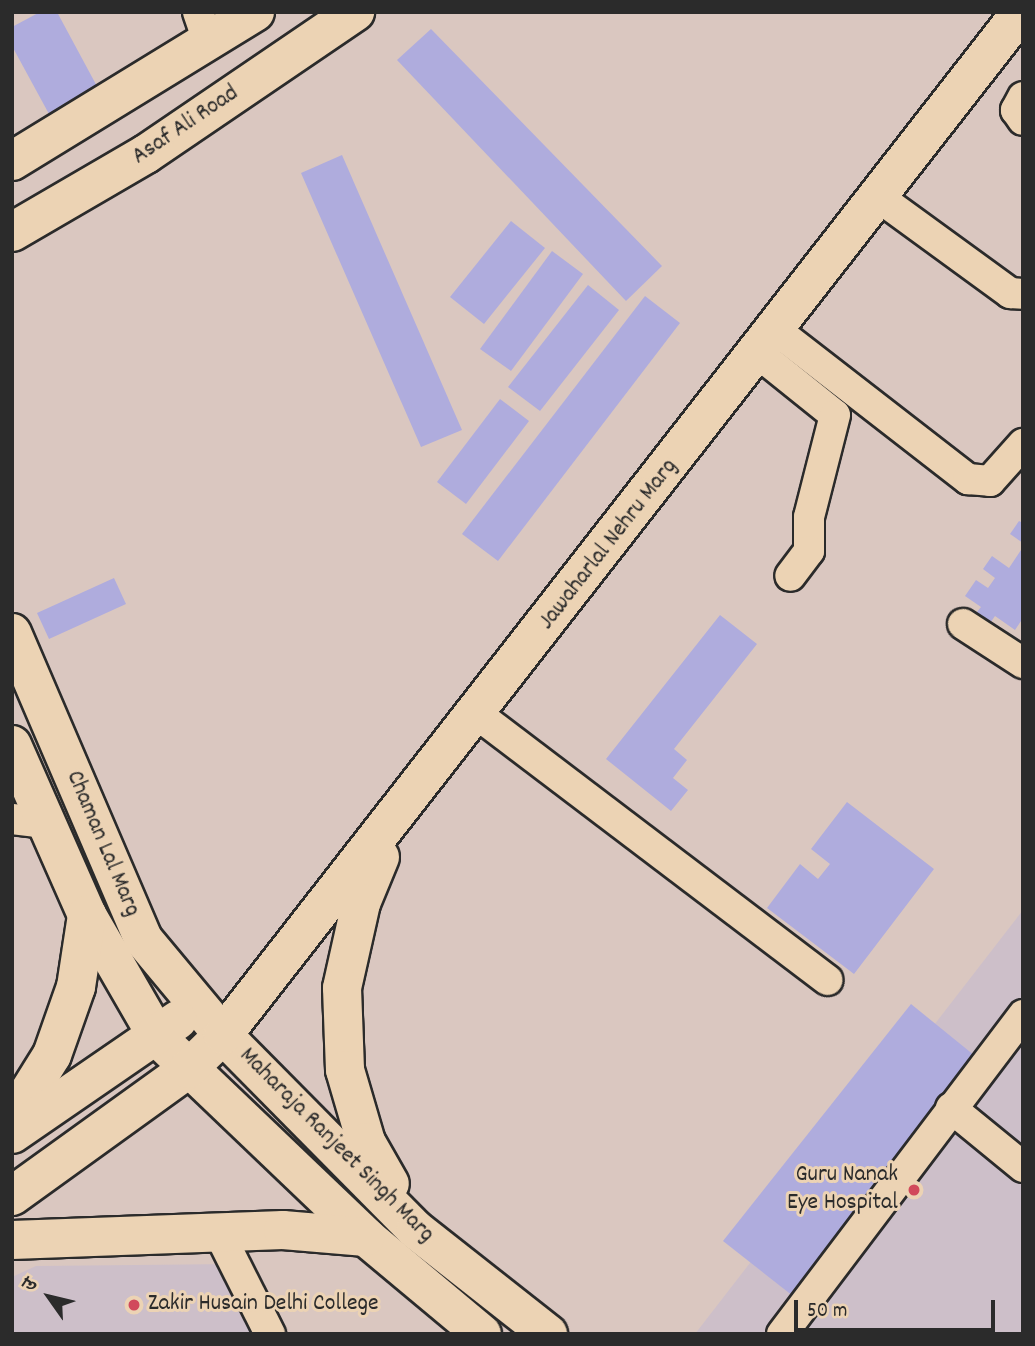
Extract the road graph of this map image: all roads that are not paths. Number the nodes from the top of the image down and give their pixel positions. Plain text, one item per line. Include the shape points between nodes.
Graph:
1 (255, 12) edge
2 (355, 12) edge
3 (1021, 12) edge
4 (203, 27) edge
5 (1023, 97) edge
6 (1023, 120) edge
7 (12, 161) edge
8 (877, 196) junction
9 (12, 233) edge
10 (1023, 295) edge
11 (768, 342) junction
12 (1023, 444) edge
13 (790, 576) dead end
14 (963, 624) dead end
15 (12, 633) edge
16 (1023, 663) edge
17 (477, 714) junction
18 (12, 746) edge
19 (397, 816) junction
20 (29, 821) edge
21 (87, 915) junction
22 (828, 980) dead end
23 (195, 1004) junction
24 (1023, 1015) edge
25 (223, 1035) junction
26 (158, 1038) junction
27 (188, 1069) junction
28 (951, 1108) junction
29 (12, 1119) edge
30 (12, 1133) edge
31 (1023, 1167) edge
32 (12, 1196) edge
33 (416, 1230) junction
34 (219, 1233) junction
35 (366, 1237) junction
36 (12, 1240) edge
37 (270, 1334) edge
38 (482, 1334) edge
39 (548, 1334) edge
40 (782, 1334) edge

1 - 4 main road
2 - 9 main road, Asaf Ali Road via 146,155
3 - 8 main road, Jawaharlal Nehru Marg
4 - 7 main road
5 - 6 street via 1016,110
8 - 10 street via 1010,293
8 - 11 main road, Jawaharlal Nehru Marg
11 - 12 street via 968,480 990,481
11 - 13 street via 835,415 809,517 809,551
11 - 17 main road, Jawaharlal Nehru Marg
14 - 16 street
15 - 23 main road, Chaman Lal Marg via 143,939
17 - 19 main road, Jawaharlal Nehru Marg
17 - 22 street
18 - 20 main road, Chaman Lal Marg
19 - 25 main road, Jawaharlal Nehru Marg
19 - 33 main road via 361,903 342,1002 345,1070 366,1142
20 - 21 main road, Chaman Lal Marg
21 - 26 main road
21 - 29 main road via 76,987 52,1055
23 - 25 main road, Chaman Lal Marg
23 - 26 main road
24 - 28 street
25 - 27 main road, Jawaharlal Nehru Marg
25 - 33 main road, Maharaja Ranjeet Singh Marg
26 - 27 main road
26 - 30 main road
27 - 32 main road, Jawaharlal Nehru Marg
27 - 35 main road, Maharaja Ranjeet Singh Marg
28 - 31 street
28 - 40 street
33 - 39 main road, Maharaja Ranjeet Singh Marg
34 - 35 main road via 283,1230
34 - 36 main road
34 - 37 street
35 - 38 main road, Maharaja Ranjeet Singh Marg

